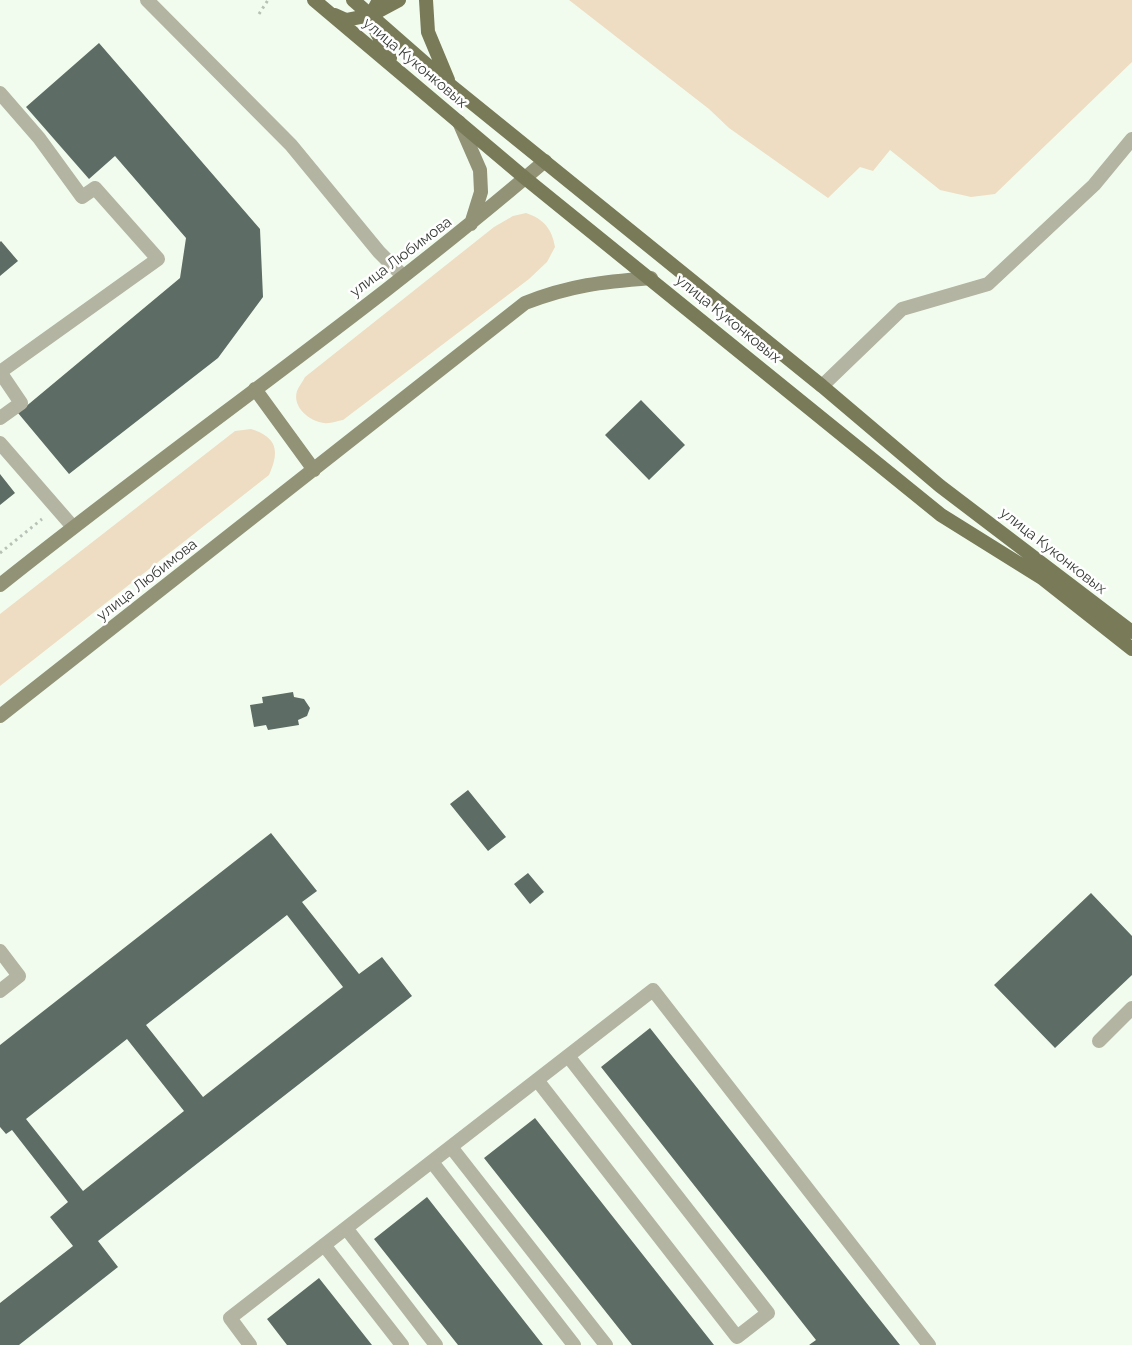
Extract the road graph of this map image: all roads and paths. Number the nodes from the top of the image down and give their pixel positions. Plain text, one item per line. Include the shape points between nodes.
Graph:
1 (147, 0) edge
2 (268, 0) edge
3 (314, 0) edge
4 (353, 0) edge
5 (379, 0) edge
6 (399, 0) edge
7 (426, 0) edge
8 (330, 12) junction
9 (259, 14) dead end
10 (372, 15) junction
11 (410, 80) junction
12 (450, 85) junction
13 (0, 92) edge
14 (459, 122) junction
15 (1132, 139) edge
16 (545, 161) junction
17 (526, 178) junction
18 (471, 224) junction
19 (403, 276) junction
20 (651, 278) junction
21 (822, 386) junction
22 (254, 389) junction
23 (0, 418) edge
24 (0, 443) edge
25 (314, 470) junction
26 (56, 508) junction
27 (72, 527) junction
28 (0, 553) edge
29 (0, 585) edge
30 (1132, 632) edge
31 (1132, 649) edge
32 (0, 716) edge
33 (0, 951) edge
34 (0, 991) edge
35 (1132, 1008) edge
36 (1099, 1041) dead end
37 (568, 1056) junction
38 (537, 1080) junction
39 (451, 1147) junction
40 (432, 1162) junction
41 (346, 1228) junction
42 (324, 1245) junction
43 (250, 1345) edge
44 (402, 1345) edge
45 (436, 1345) edge
46 (574, 1345) edge
47 (606, 1345) edge
48 (929, 1345) edge

1 - 19 street via 291,145 379,252
2 - 9 path
3 - 8 main road, улица Куконковых
4 - 10 main road, улица Куконковых
5 - 10 main road
6 - 10 main road
7 - 12 main road via 428,32
8 - 10 main road via 346,20
8 - 11 main road, улица Куконковых
10 - 11 main road via 385,52
10 - 12 main road, улица Куконковых
11 - 14 main road, улица Куконковых
12 - 16 main road, улица Куконковых
13 - 23 street via 82,197 94,188 158,259 0,372 21,403
14 - 17 main road, улица Куконковых
14 - 18 main road, улица Любимова via 480,170 481,192
15 - 21 street via 1094,185 988,284 902,309
16 - 17 main road, улица Любимова
16 - 21 main road, улица Куконковых
17 - 18 main road, улица Любимова
17 - 20 main road, улица Куконковых
18 - 19 main road, улица Любимова
19 - 22 main road, улица Любимова
20 - 25 main road, улица Любимова via 585,284 524,303
20 - 31 main road, улица Куконковых via 941,515 1042,578
21 - 30 main road, улица Куконковых via 940,486
22 - 25 main road
22 - 27 main road, улица Любимова
24 - 26 street
25 - 32 main road, улица Любимова
26 - 27 street
26 - 28 path
27 - 29 main road, улица Любимова
33 - 34 street via 19,976
35 - 36 street
37 - 38 street
37 - 38 street via 768,1313 753,1325 737,1337
37 - 48 street via 653,990
38 - 39 street
39 - 40 street
39 - 47 street
40 - 41 street
40 - 46 street
41 - 42 street
41 - 45 street
42 - 43 street via 230,1318
42 - 44 street

